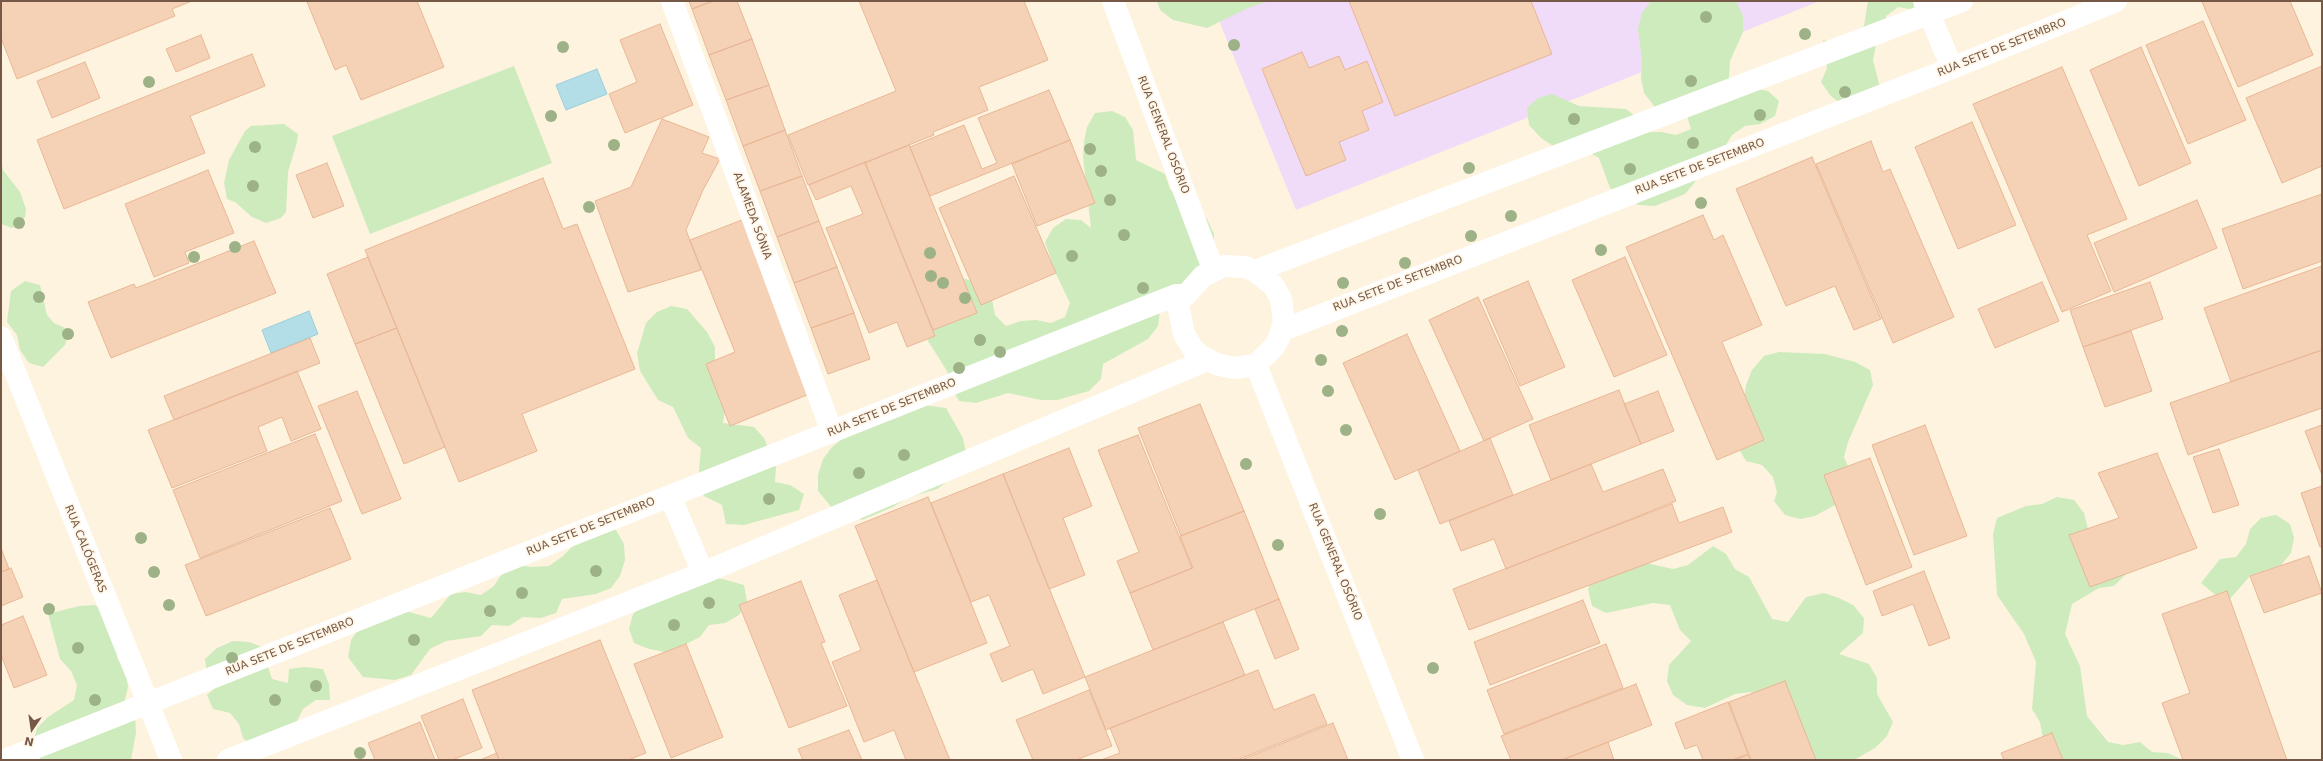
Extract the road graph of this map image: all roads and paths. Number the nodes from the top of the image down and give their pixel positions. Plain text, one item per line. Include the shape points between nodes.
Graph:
1 (672, 1) edge
2 (1113, 1) edge
3 (1962, 1) edge
4 (2116, 1) edge
5 (1927, 8) edge
6 (1952, 68) junction
7 (1214, 269) junction
8 (1255, 271) junction
9 (1176, 295) junction
10 (1282, 330) junction
11 (1, 337) edge
12 (1207, 360) junction
13 (1256, 365) junction
14 (832, 432) junction
15 (670, 496) junction
16 (703, 573) junction
17 (147, 704) junction
18 (5, 760) edge
19 (171, 760) edge
20 (228, 760) edge
21 (1413, 760) edge

1 - 14 main road, ALAMEDA SÔNIA
2 - 7 main road, RUA GENERAL OSÓRIO
3 - 5 main road
4 - 6 main road, RUA SETE DE SETEMBRO
5 - 6 main road
5 - 8 main road
6 - 10 main road, RUA SETE DE SETEMBRO
7 - 8 main road via 1234,266
7 - 9 main road via 1198,280 1186,295
8 - 10 main road via 1268,279 1281,299 1284,314
9 - 12 main road via 1184,334 1193,349
9 - 14 main road, RUA SETE DE SETEMBRO
10 - 13 main road via 1274,347
11 - 17 main road, RUA CALÓGERAS
12 - 13 main road via 1229,367
12 - 16 main road
13 - 21 main road, RUA GENERAL OSÓRIO
14 - 15 main road, RUA SETE DE SETEMBRO
15 - 16 main road
15 - 17 main road, RUA SETE DE SETEMBRO
16 - 20 main road
17 - 18 main road, RUA SETE DE SETEMBRO
17 - 19 main road, RUA CALÓGERAS

